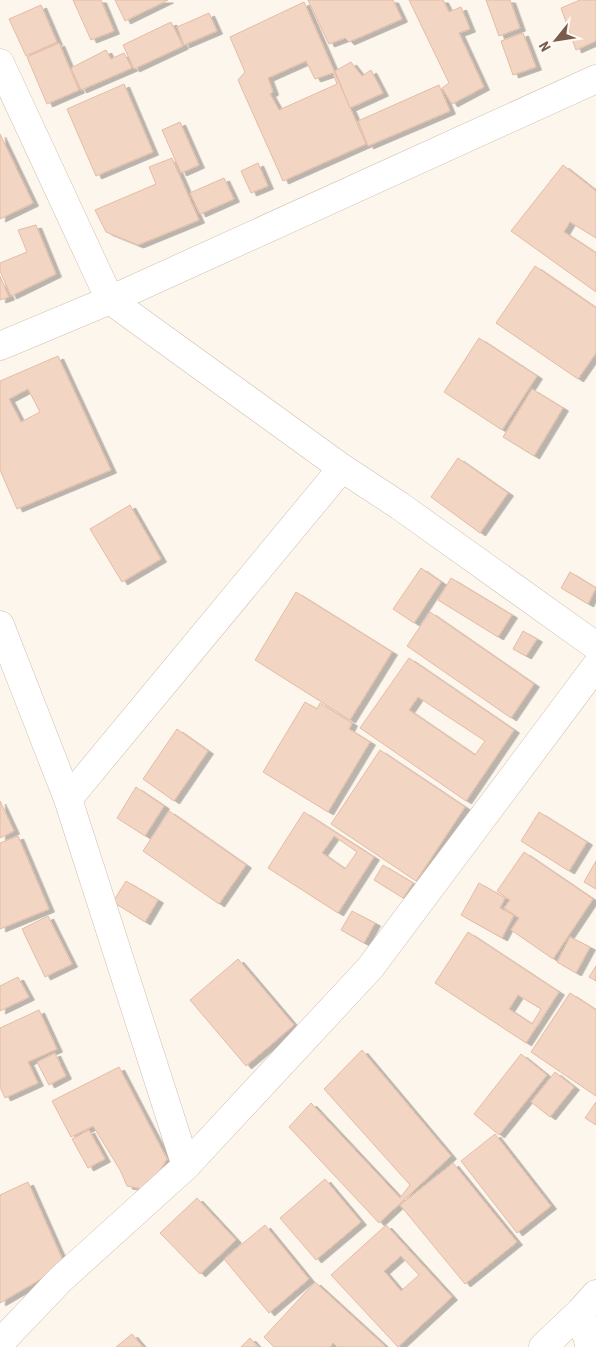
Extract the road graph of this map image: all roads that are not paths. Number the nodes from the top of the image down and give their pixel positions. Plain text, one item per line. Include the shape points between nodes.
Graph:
1 (0, 63) edge
2 (596, 79) edge
3 (110, 300) junction
4 (0, 346) edge
5 (342, 468) junction
6 (0, 625) edge
7 (596, 646) edge
8 (596, 666) edge
9 (68, 799) junction
10 (186, 1166) junction
11 (588, 1303) edge
12 (0, 1343) edge
13 (543, 1347) edge
14 (590, 1347) edge

1 - 3 street
2 - 3 street
3 - 4 street
3 - 5 street
5 - 7 street
5 - 9 street
6 - 9 street
8 - 10 street via 370,968
9 - 10 street
10 - 12 street via 60,1280
11 - 13 street
11 - 14 street

